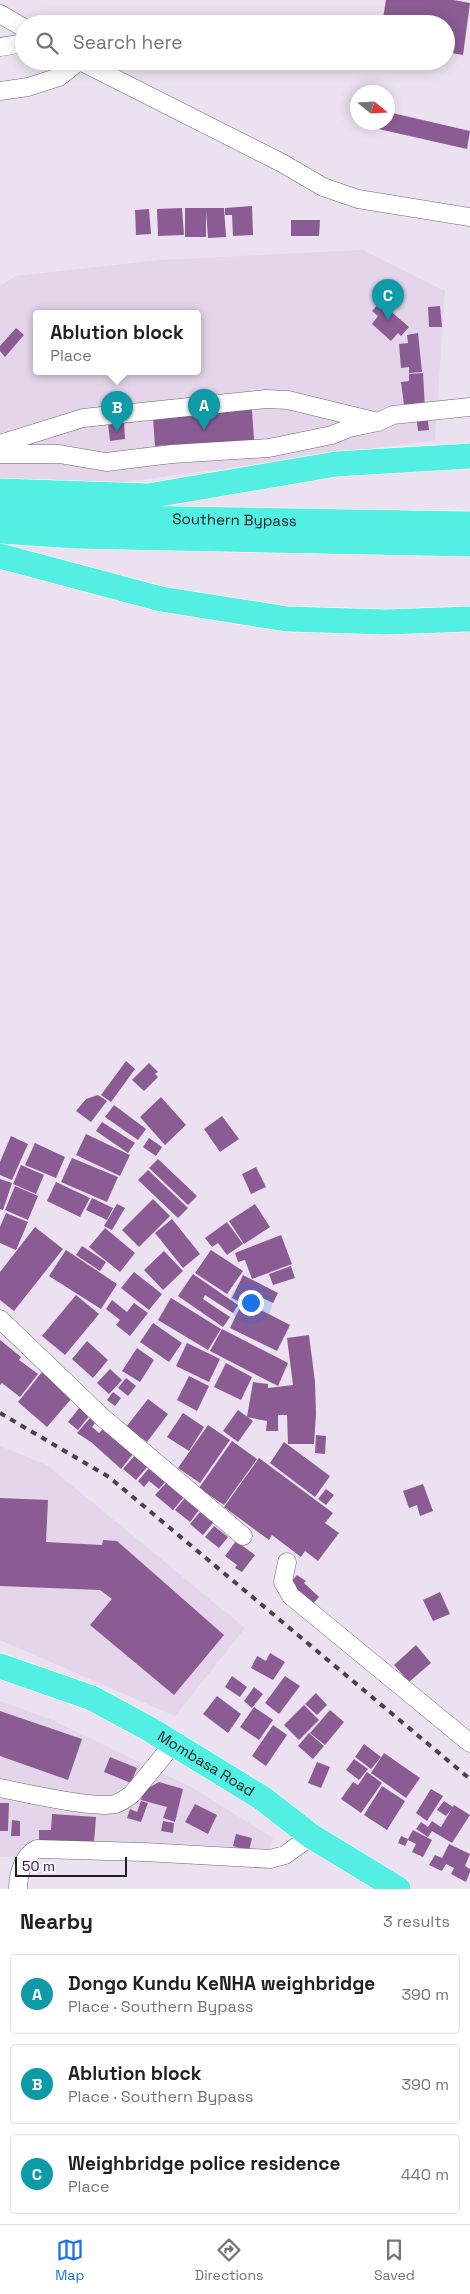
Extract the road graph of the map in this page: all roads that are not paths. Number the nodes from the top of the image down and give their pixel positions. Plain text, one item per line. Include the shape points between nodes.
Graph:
1 (0, 14) edge
2 (15, 23) edge
3 (15, 44) edge
4 (0, 47) edge
5 (68, 70) edge
6 (97, 70) edge
7 (0, 91) edge
8 (470, 217) edge
9 (470, 407) edge
10 (378, 422) junction
11 (0, 444) edge
12 (0, 454) edge
13 (470, 456) edge
14 (0, 491) edge
15 (0, 509) edge
16 (470, 524) edge
17 (0, 531) edge
18 (470, 544) edge
19 (0, 556) edge
20 (470, 619) edge
21 (0, 1319) edge
22 (243, 1536) dead end
23 (286, 1562) dead end
24 (0, 1666) edge
25 (174, 1743) junction
26 (470, 1743) edge
27 (0, 1788) edge
28 (312, 1836) junction
29 (18, 1889) edge
30 (398, 1889) edge

1 - 2 street
3 - 4 street
5 - 7 street via 59,77 28,87
6 - 8 street via 323,186 358,199
9 - 10 street via 393,415
10 - 11 street via 288,400 266,399 83,418
10 - 12 street via 269,448 106,462 59,454
13 - 14 highway via 336,464 148,496
15 - 16 highway, Southern Bypass via 117,518
17 - 18 highway, Southern Bypass via 74,536
19 - 20 highway via 161,599 287,619 386,622
21 - 22 street via 102,1417
23 - 26 street via 284,1582 291,1596
24 - 25 highway, Mombasa Road via 92,1698
25 - 27 street via 132,1794 115,1804 99,1806
25 - 28 highway, Mombasa Road via 262,1798
28 - 29 street via 285,1855 270,1859 37,1849 29,1852 26,1858
28 - 30 highway, Mombasa Road

